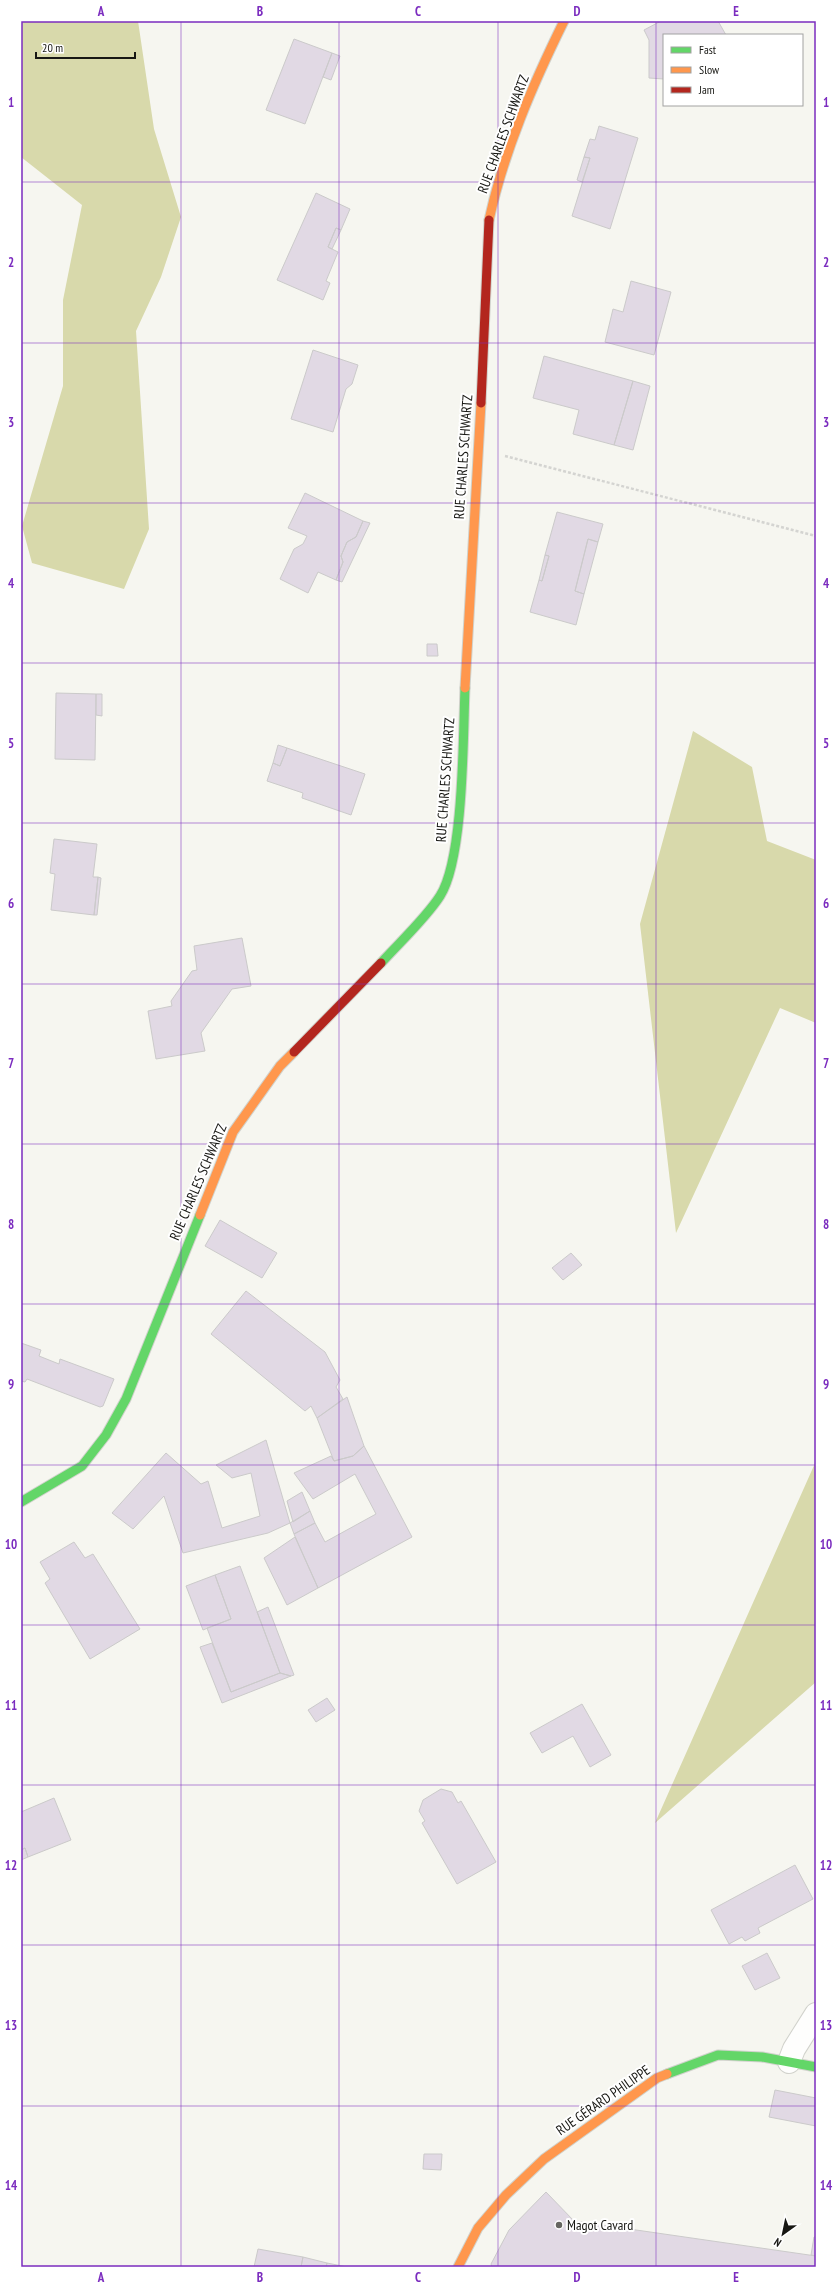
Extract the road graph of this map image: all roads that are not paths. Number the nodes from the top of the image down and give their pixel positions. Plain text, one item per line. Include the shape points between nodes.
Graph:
1 (564, 21) edge
2 (21, 1502) edge
3 (816, 2014) edge
4 (789, 2062) junction
5 (816, 2067) edge
6 (458, 2267) edge

1 - 2 street, RUE CHARLES SCHWARTZ via 546,58 498,179 489,220 459,809 448,878 440,896 427,911 365,982 280,1066 249,1107 232,1132 126,1399 106,1435 82,1466
3 - 4 street via 800,2038
4 - 5 street, RUE GÉRARD PHILIPPE
4 - 6 street, RUE GÉRARD PHILIPPE via 762,2057 718,2055 657,2078 544,2159 506,2195 478,2228

